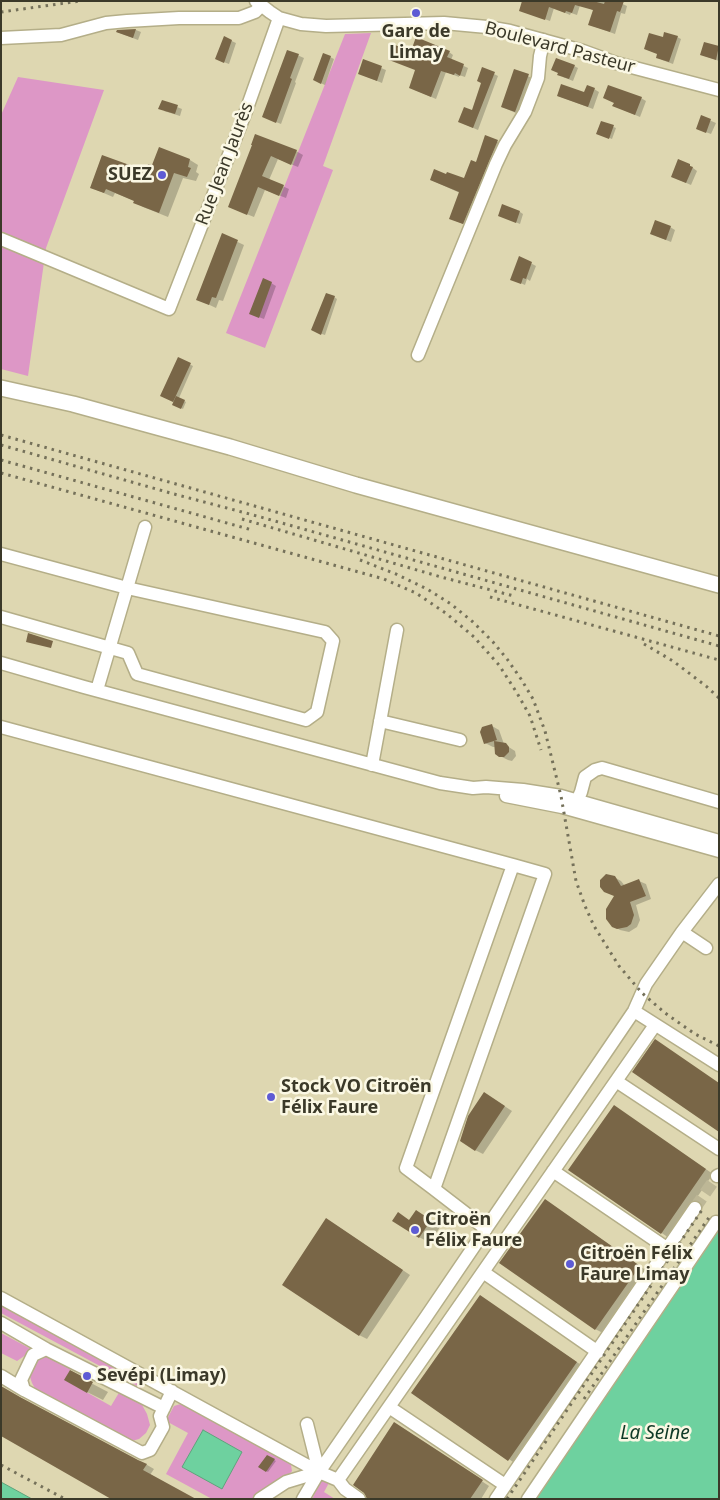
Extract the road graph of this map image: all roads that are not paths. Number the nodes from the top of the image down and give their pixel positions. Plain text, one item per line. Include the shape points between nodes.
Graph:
1 (259, 4) edge
2 (279, 18) junction
3 (1, 38) edge
4 (544, 40) junction
5 (719, 90) edge
6 (1, 239) edge
7 (418, 355) dead end
8 (1, 380) edge
9 (1, 388) edge
10 (73, 404) junction
11 (145, 527) dead end
12 (1, 554) edge
13 (719, 585) edge
14 (127, 588) junction
15 (1, 616) edge
16 (397, 630) dead end
17 (110, 647) junction
18 (1, 663) edge
19 (97, 690) junction
20 (380, 721) junction
21 (1, 727) edge
22 (460, 740) dead end
23 (372, 765) junction
24 (473, 788) junction
25 (577, 800) junction
26 (719, 802) edge
27 (719, 841) edge
28 (719, 851) edge
29 (513, 865) junction
30 (719, 884) edge
31 (682, 932) junction
32 (706, 948) dead end
33 (634, 1011) junction
34 (655, 1025) junction
35 (719, 1065) edge
36 (616, 1081) junction
37 (719, 1149) edge
38 (553, 1171) junction
39 (434, 1189) junction
40 (695, 1208) tunnel mouth
41 (716, 1222) dead end
42 (486, 1229) junction
43 (668, 1249) junction
44 (483, 1272) junction
45 (1, 1298) edge
46 (1, 1322) edge
47 (46, 1349) junction
48 (598, 1352) junction
49 (1, 1376) edge
50 (24, 1390) junction
51 (172, 1392) junction
52 (389, 1406) junction
53 (164, 1408) junction
54 (307, 1424) dead end
55 (319, 1472) junction
56 (338, 1480) junction
57 (505, 1485) junction
58 (260, 1499) edge
59 (303, 1499) edge
60 (359, 1499) edge
61 (496, 1499) edge
62 (528, 1499) edge

1 - 2 street, Boulevard Pasteur
1 - 3 street via 256,12 239,18 127,21 61,35
2 - 4 street, Boulevard Pasteur via 313,25 471,25
2 - 6 street, Rue Jean Jaurès via 169,309
4 - 5 street, Boulevard Pasteur
4 - 7 street via 538,78 525,112 496,164
8 - 10 main road
9 - 10 main road
10 - 13 main road
11 - 14 street
12 - 14 street
14 - 17 street
14 - 17 street via 325,632 333,642 317,712 306,720 137,674 128,653
15 - 17 street
16 - 20 street
17 - 19 street
18 - 19 street
19 - 23 street
20 - 22 street
20 - 23 street
21 - 29 street
23 - 24 street
24 - 25 street via 524,790
24 - 28 street via 562,807
25 - 26 street via 585,777 602,768
25 - 27 street
29 - 39 street via 406,1168
29 - 39 street via 544,874
30 - 31 street
31 - 32 street
31 - 33 street via 646,984
33 - 34 street
33 - 42 street
34 - 35 street
34 - 36 street
36 - 37 street
36 - 38 street
38 - 43 street
38 - 44 street
39 - 42 street
40 - 43 street
41 - 62 street
42 - 55 street
43 - 48 street
44 - 48 street
44 - 52 street
45 - 51 street
46 - 47 street
47 - 50 street via 33,1354 21,1380
47 - 53 street
48 - 57 street
49 - 50 street
50 - 53 street via 142,1453 150,1450 164,1427 160,1416
51 - 53 street
51 - 55 street
52 - 56 street
52 - 57 street
54 - 55 street
55 - 56 street
55 - 58 street via 286,1482
55 - 59 street
56 - 60 street
57 - 61 street

